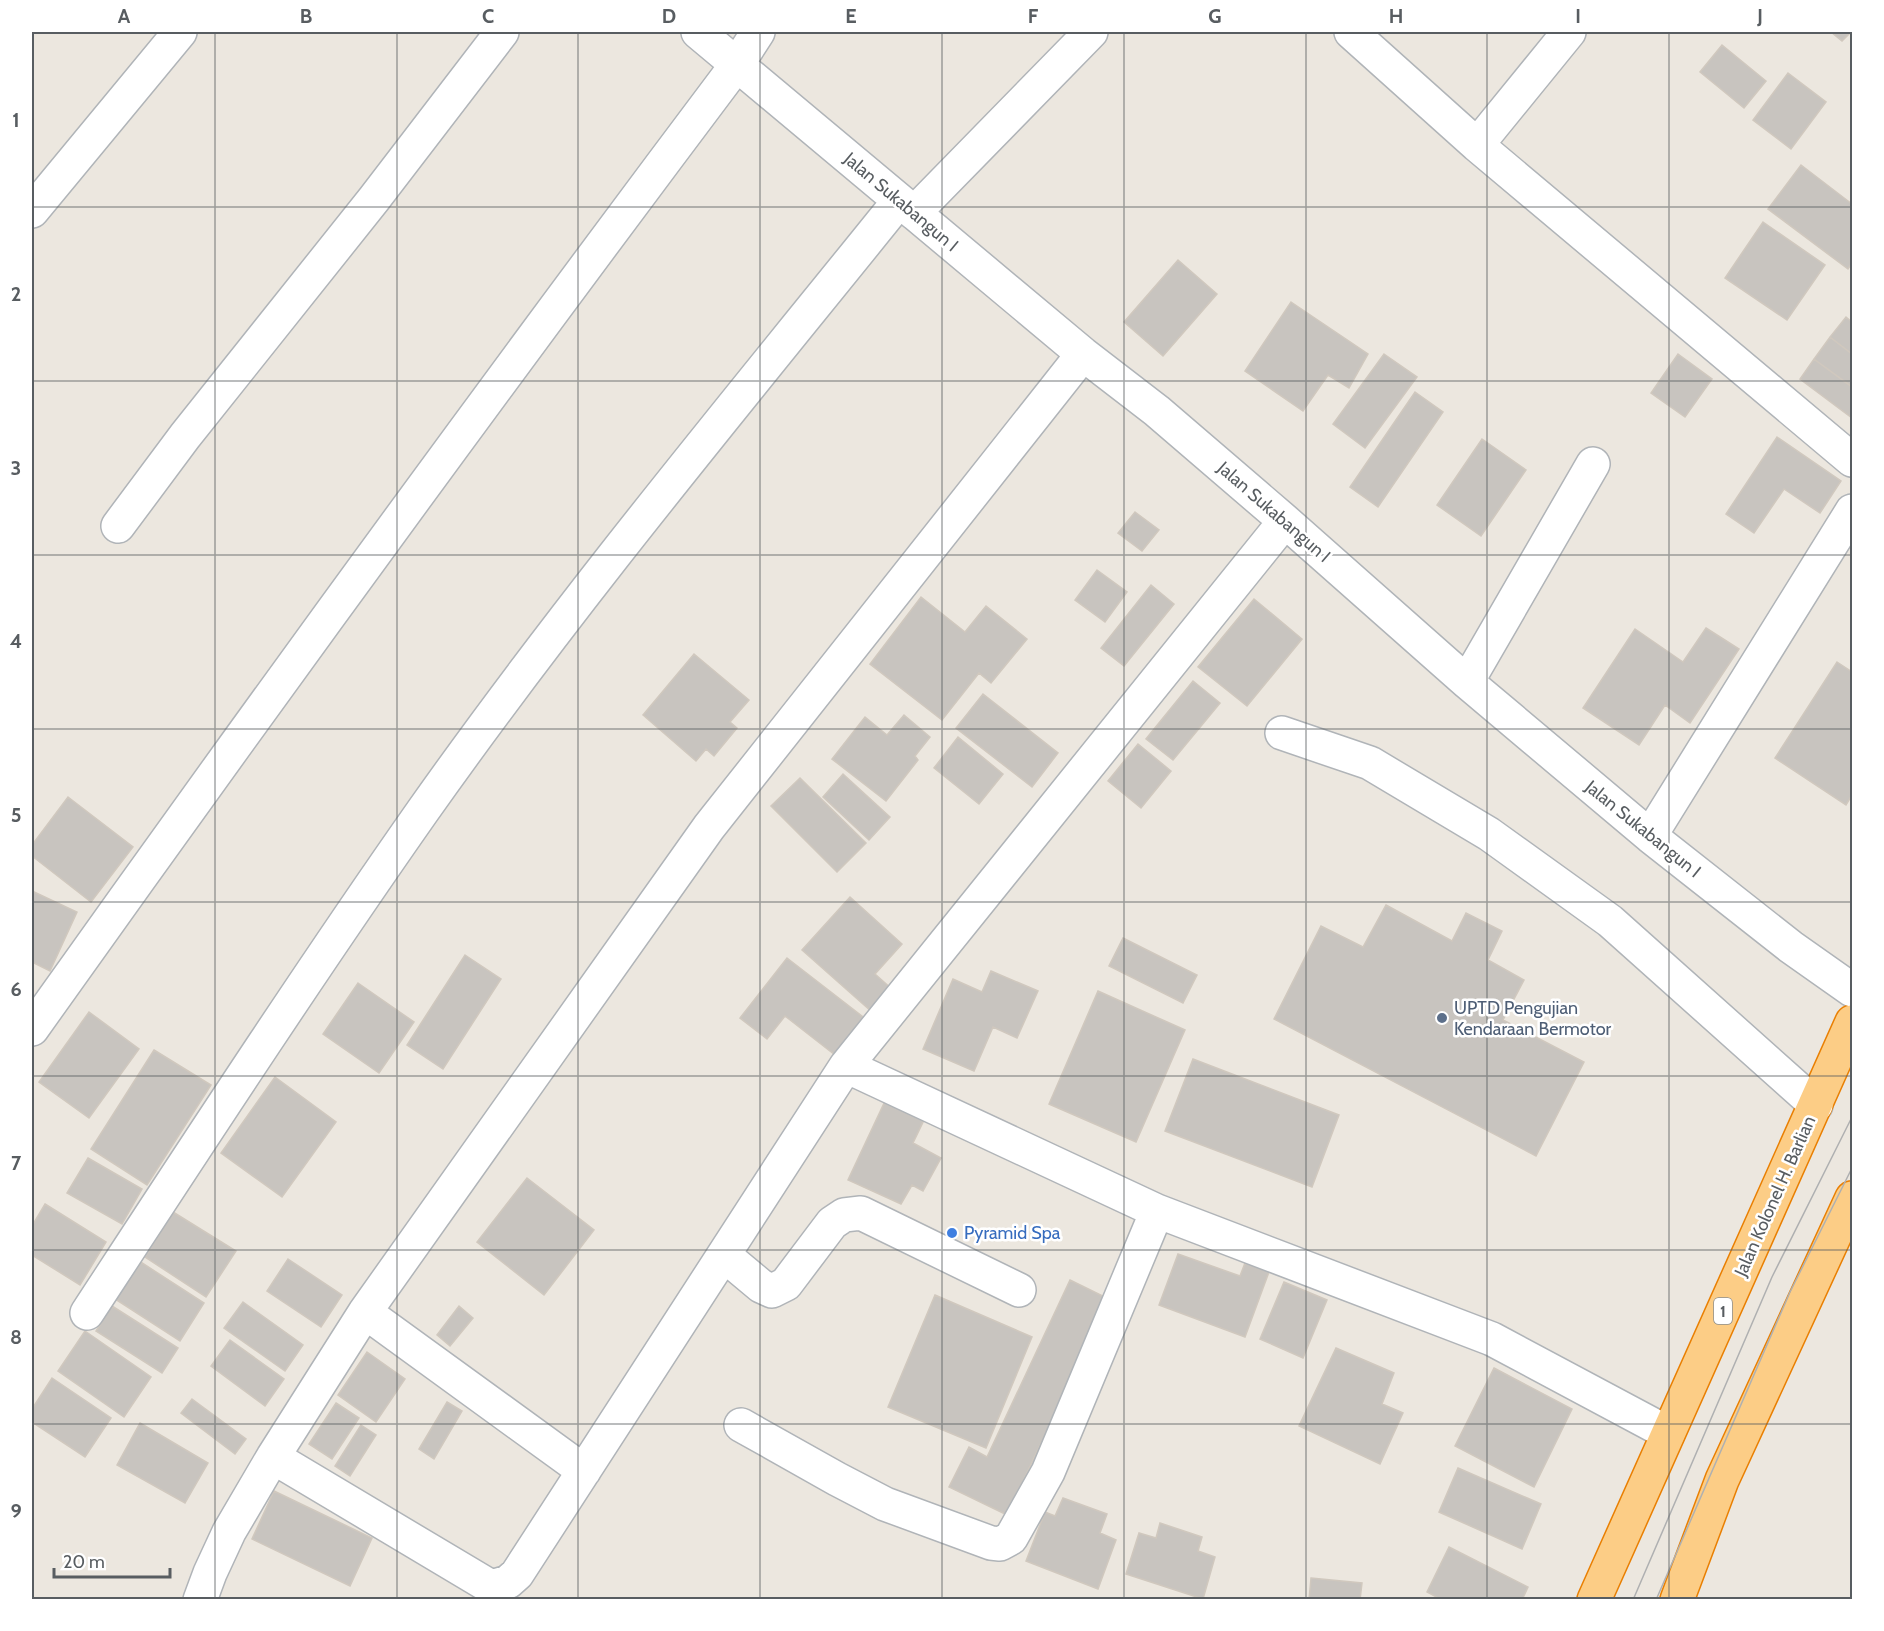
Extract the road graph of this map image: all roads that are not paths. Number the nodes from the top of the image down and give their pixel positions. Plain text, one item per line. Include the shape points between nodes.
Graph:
1 (180, 32) edge
2 (502, 32) edge
3 (698, 32) edge
4 (758, 32) edge
5 (1091, 32) edge
6 (1351, 32) edge
7 (1569, 32) edge
8 (738, 63) junction
9 (1477, 145) junction
10 (906, 207) junction
11 (32, 211) edge
12 (1083, 354) junction
13 (1852, 460) edge
14 (1593, 464) dead end
15 (1852, 511) edge
16 (1285, 521) junction
17 (118, 526) dead end
18 (1467, 682) junction
19 (1282, 733) dead end
20 (1650, 836) junction
21 (1852, 990) edge
22 (1852, 1022) edge
23 (32, 1029) edge
24 (846, 1066) junction
25 (1816, 1105) junction
26 (1852, 1198) edge
27 (1157, 1211) junction
28 (725, 1256) junction
29 (1019, 1290) dead end
30 (365, 1312) junction
31 (87, 1313) dead end
32 (741, 1425) dead end
33 (1668, 1433) junction
34 (273, 1457) junction
35 (584, 1471) junction
36 (200, 1599) edge
37 (1594, 1599) edge
38 (1677, 1599) edge

1 - 11 street
2 - 17 street
3 - 8 street, Jalan Sukabangun I
4 - 8 street
5 - 10 street
6 - 9 street
7 - 9 street
8 - 10 street, Jalan Sukabangun I
8 - 23 street via 505,374
9 - 13 street
10 - 12 street, Jalan Sukabangun I
10 - 31 street via 584,594 430,802
12 - 16 street, Jalan Sukabangun I via 1157,411
12 - 30 street via 709,827
14 - 18 street
15 - 20 street
16 - 18 street, Jalan Sukabangun I
16 - 24 street
18 - 20 street, Jalan Sukabangun I
19 - 25 street via 1370,763 1489,834 1610,921
20 - 21 street, Jalan Sukabangun I
22 - 25 highway, Jalan Kolonel H. Barlian / 1
24 - 27 street
24 - 28 street
25 - 33 highway, Jalan Kolonel H. Barlian / 1
26 - 38 highway via 1722,1480
27 - 32 street via 1048,1472 1011,1538 1000,1544 885,1504
27 - 33 street via 1492,1340
28 - 29 street via 760,1286 772,1291 786,1284 832,1223 844,1215 861,1213
28 - 35 street
30 - 34 street
30 - 35 street
33 - 37 highway, Jalan Kolonel H. Barlian / 1
34 - 35 street via 491,1587 508,1582 517,1574
34 - 36 street via 229,1532

